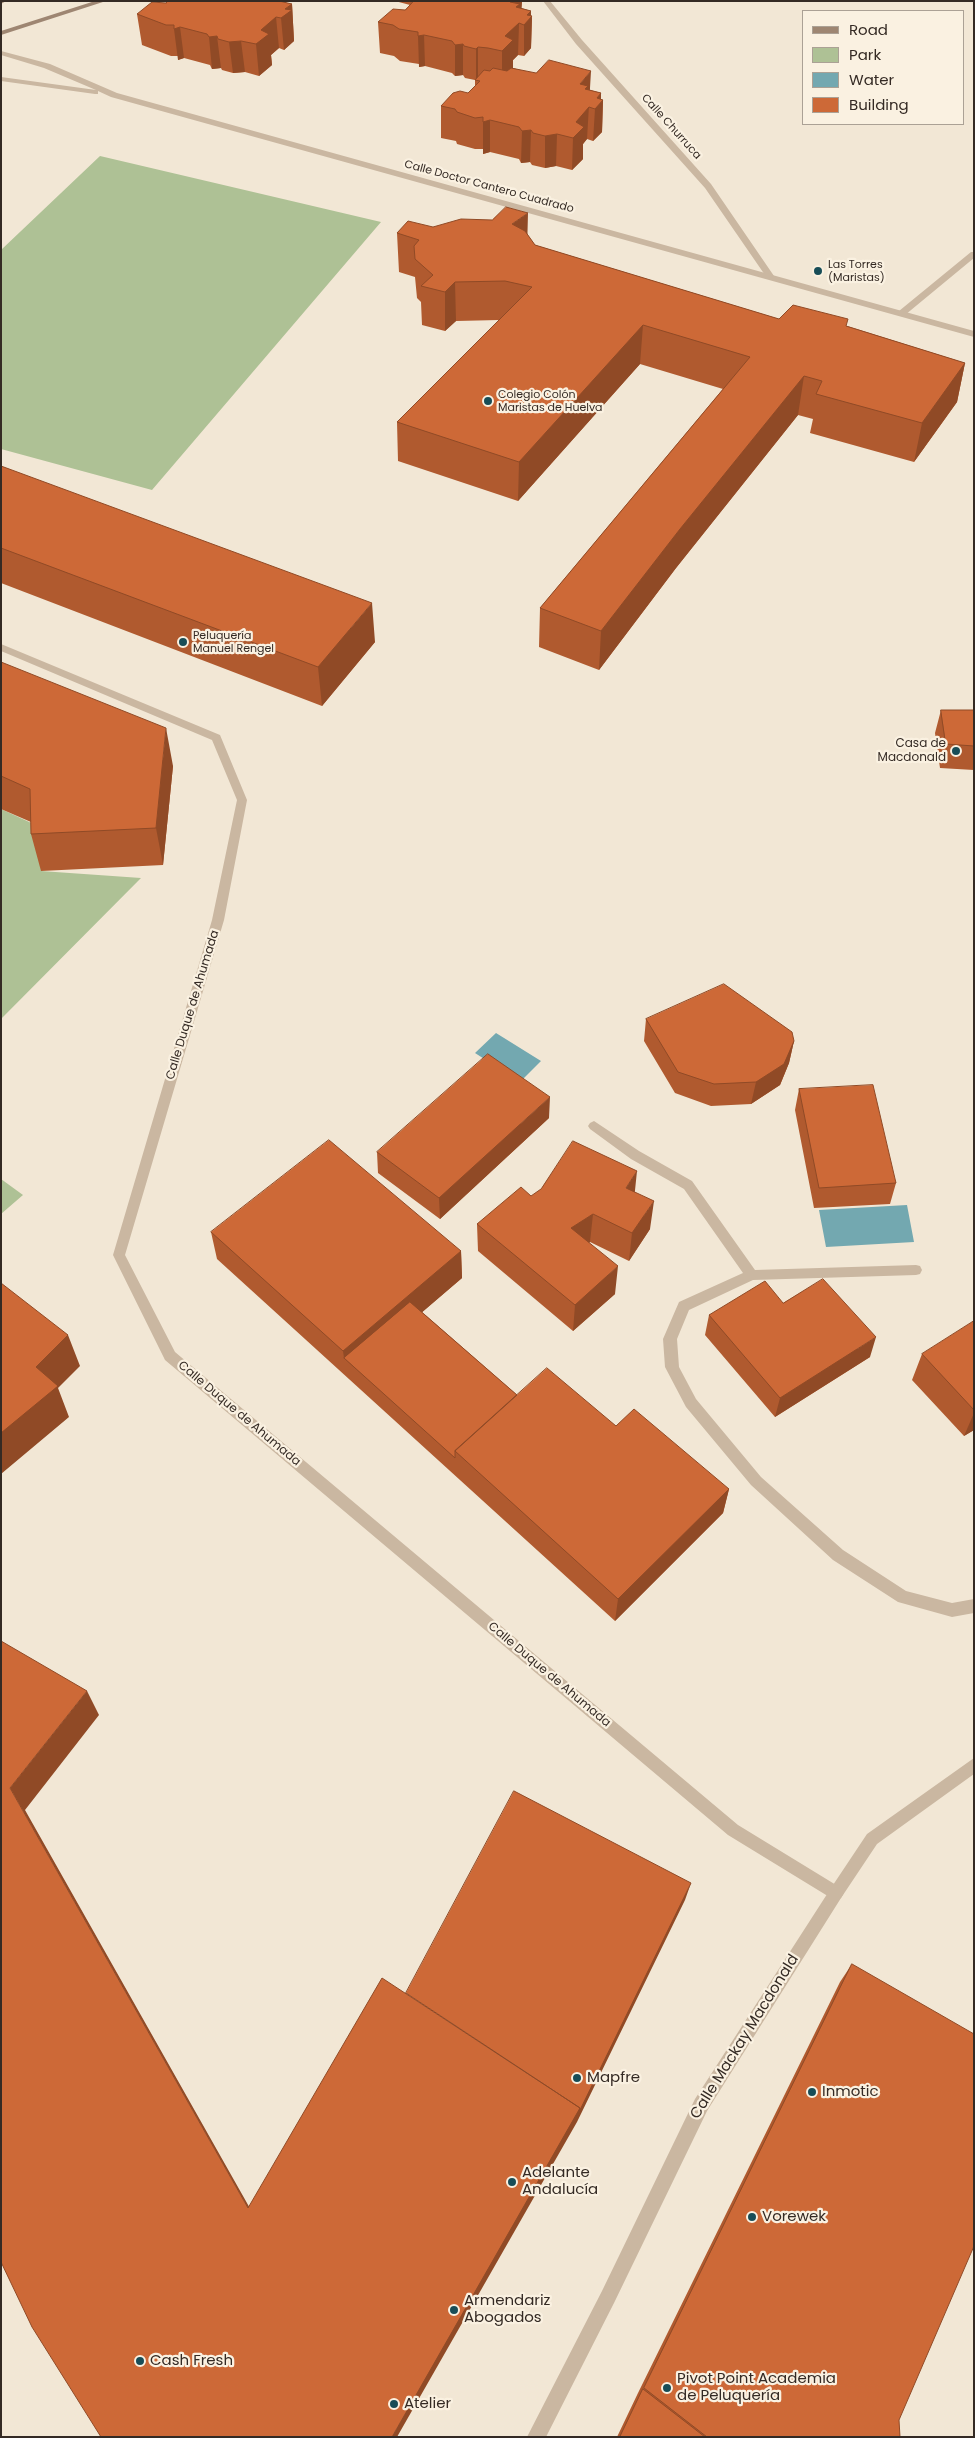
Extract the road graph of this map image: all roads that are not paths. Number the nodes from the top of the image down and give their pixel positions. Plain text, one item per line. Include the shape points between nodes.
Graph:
1 (103, 1) edge
2 (546, 1) edge
3 (1, 33) edge
4 (1, 53) edge
5 (1, 79) edge
6 (114, 95) junction
7 (974, 254) edge
8 (770, 276) junction
9 (902, 313) junction
10 (974, 334) edge
11 (1, 646) edge
12 (594, 1126) dead end
13 (916, 1270) dead end
14 (752, 1275) junction
15 (974, 1606) edge
16 (974, 1765) edge
17 (836, 1893) junction
18 (536, 2437) edge

1 - 3 main road
2 - 8 street, Calle Churruca via 708,186
4 - 6 street, Calle Doctor Cantero Cuadrado via 47,66
5 - 6 street
6 - 8 street, Calle Doctor Cantero Cuadrado
7 - 9 street
8 - 9 street, Calle Doctor Cantero Cuadrado
9 - 10 street, Calle Doctor Cantero Cuadrado
11 - 17 street, Calle Duque de Ahumada via 216,738 242,800 218,920 119,1254 170,1356 733,1830
12 - 14 street via 688,1185
13 - 14 street
14 - 15 street via 684,1306 670,1339 672,1367 691,1403 756,1481 838,1555 903,1597 952,1610
16 - 17 street, Calle Mackay Macdonald via 872,1839
17 - 18 street, Calle Mackay Macdonald via 701,2105

